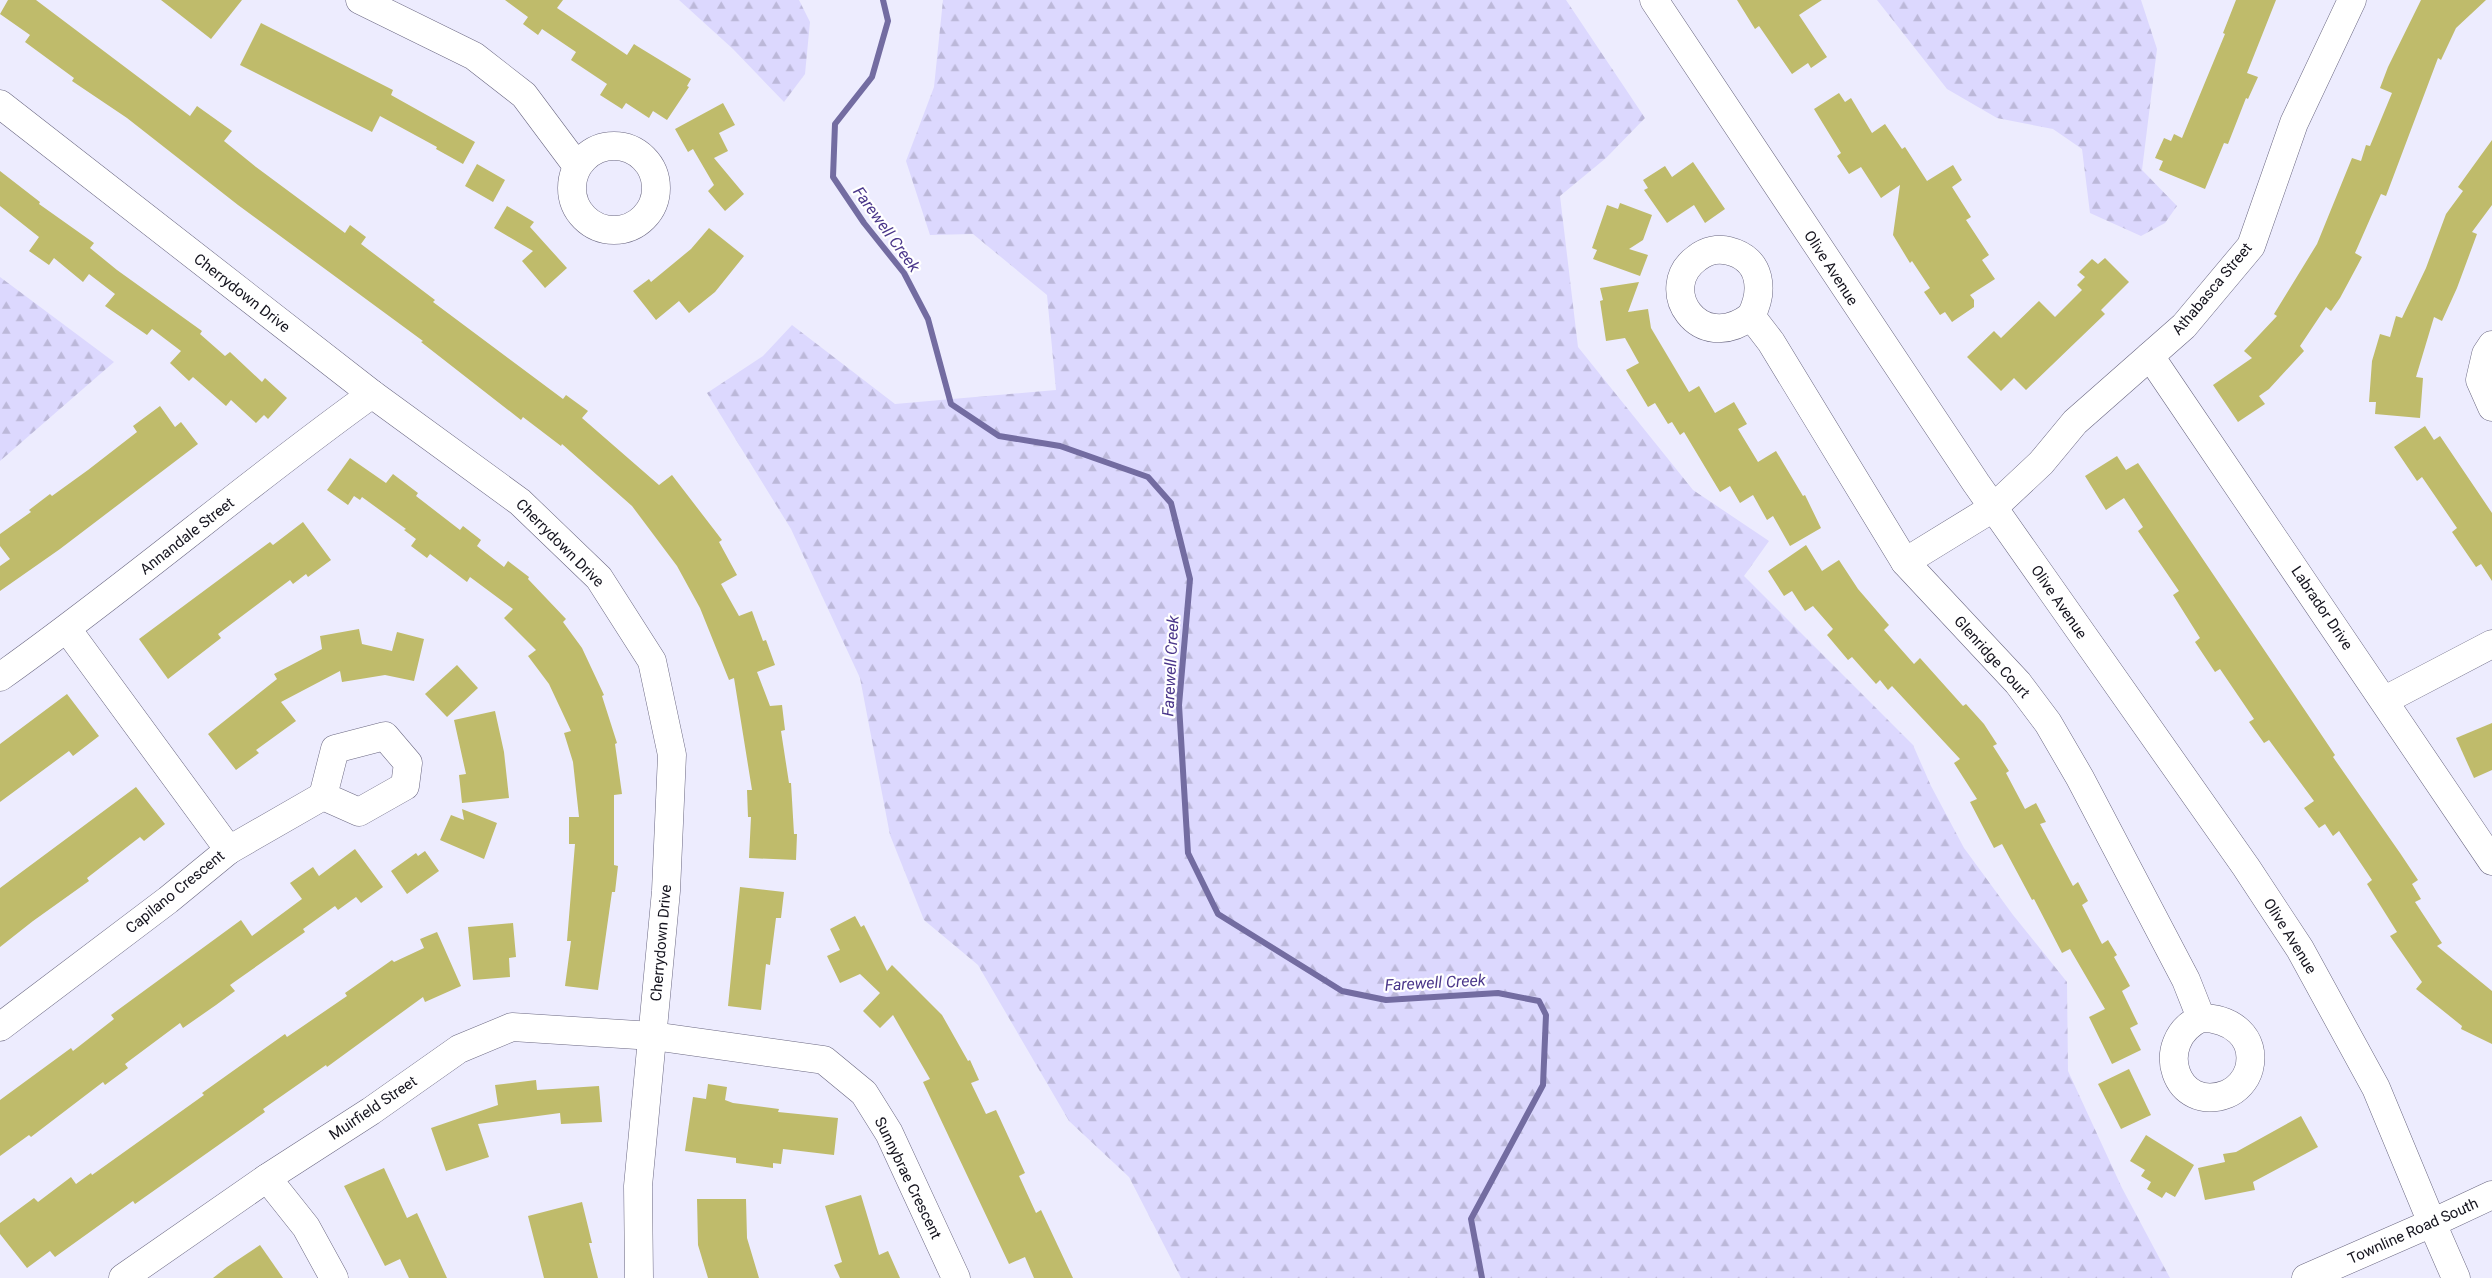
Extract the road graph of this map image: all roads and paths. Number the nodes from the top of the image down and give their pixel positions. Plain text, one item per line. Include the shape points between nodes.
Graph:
1 (360, 0) edge
2 (1654, 0) edge
3 (2352, 0) edge
4 (0, 104) edge
5 (577, 166) dead end
6 (1751, 316) dead end
7 (2492, 345) edge
8 (2150, 356) junction
9 (372, 394) junction
10 (2492, 407) edge
11 (1993, 508) junction
12 (1905, 562) junction
13 (67, 629) junction
14 (2492, 644) edge
15 (0, 677) edge
16 (2385, 700) junction
17 (323, 796) dead end
18 (229, 850) junction
19 (2492, 861) edge
20 (2201, 1018) dead end
21 (0, 1028) edge
22 (653, 1036) junction
23 (267, 1178) junction
24 (2492, 1195) edge
25 (2432, 1223) junction
26 (123, 1278) edge
27 (334, 1278) edge
28 (639, 1278) edge
29 (956, 1278) edge
30 (2306, 1278) edge
31 (2456, 1278) edge

1 - 5 street via 474,56 524,95
2 - 11 street, Olive Avenue
3 - 8 street, Athabasca Street via 2294,123 2251,246 2184,326
4 - 9 street, Cherrydown Drive
6 - 12 street, Glenridge Court via 1771,342
7 - 10 street via 2486,354 2480,380
8 - 11 street, Athabasca Street via 2075,422 2041,463
8 - 16 street, Labrador Drive
9 - 13 street, Annandale Street via 300,446
9 - 22 street, Cherrydown Drive via 520,502 599,578 652,661 672,755 666,891
11 - 12 street, Athabasca Street
11 - 25 street, Olive Avenue via 2246,867 2300,949 2376,1088
12 - 20 street, Glenridge Court via 2018,683 2048,723 2186,980
13 - 15 street, Annandale Street
13 - 18 street, Capilano Crescent
14 - 16 street
16 - 19 street, Labrador Drive
17 - 18 street
18 - 21 street, Capilano Crescent
22 - 23 street, Muirfield Street via 512,1027 459,1049
22 - 28 street, Cherrydown Drive via 638,1186
22 - 29 street, Sunnybrae Crescent via 824,1060 864,1094 888,1133
23 - 26 street, Muirfield Street
23 - 27 street via 306,1227
24 - 25 street, Townline Road South
25 - 30 street, Townline Road South
25 - 31 street, Olive Avenue

